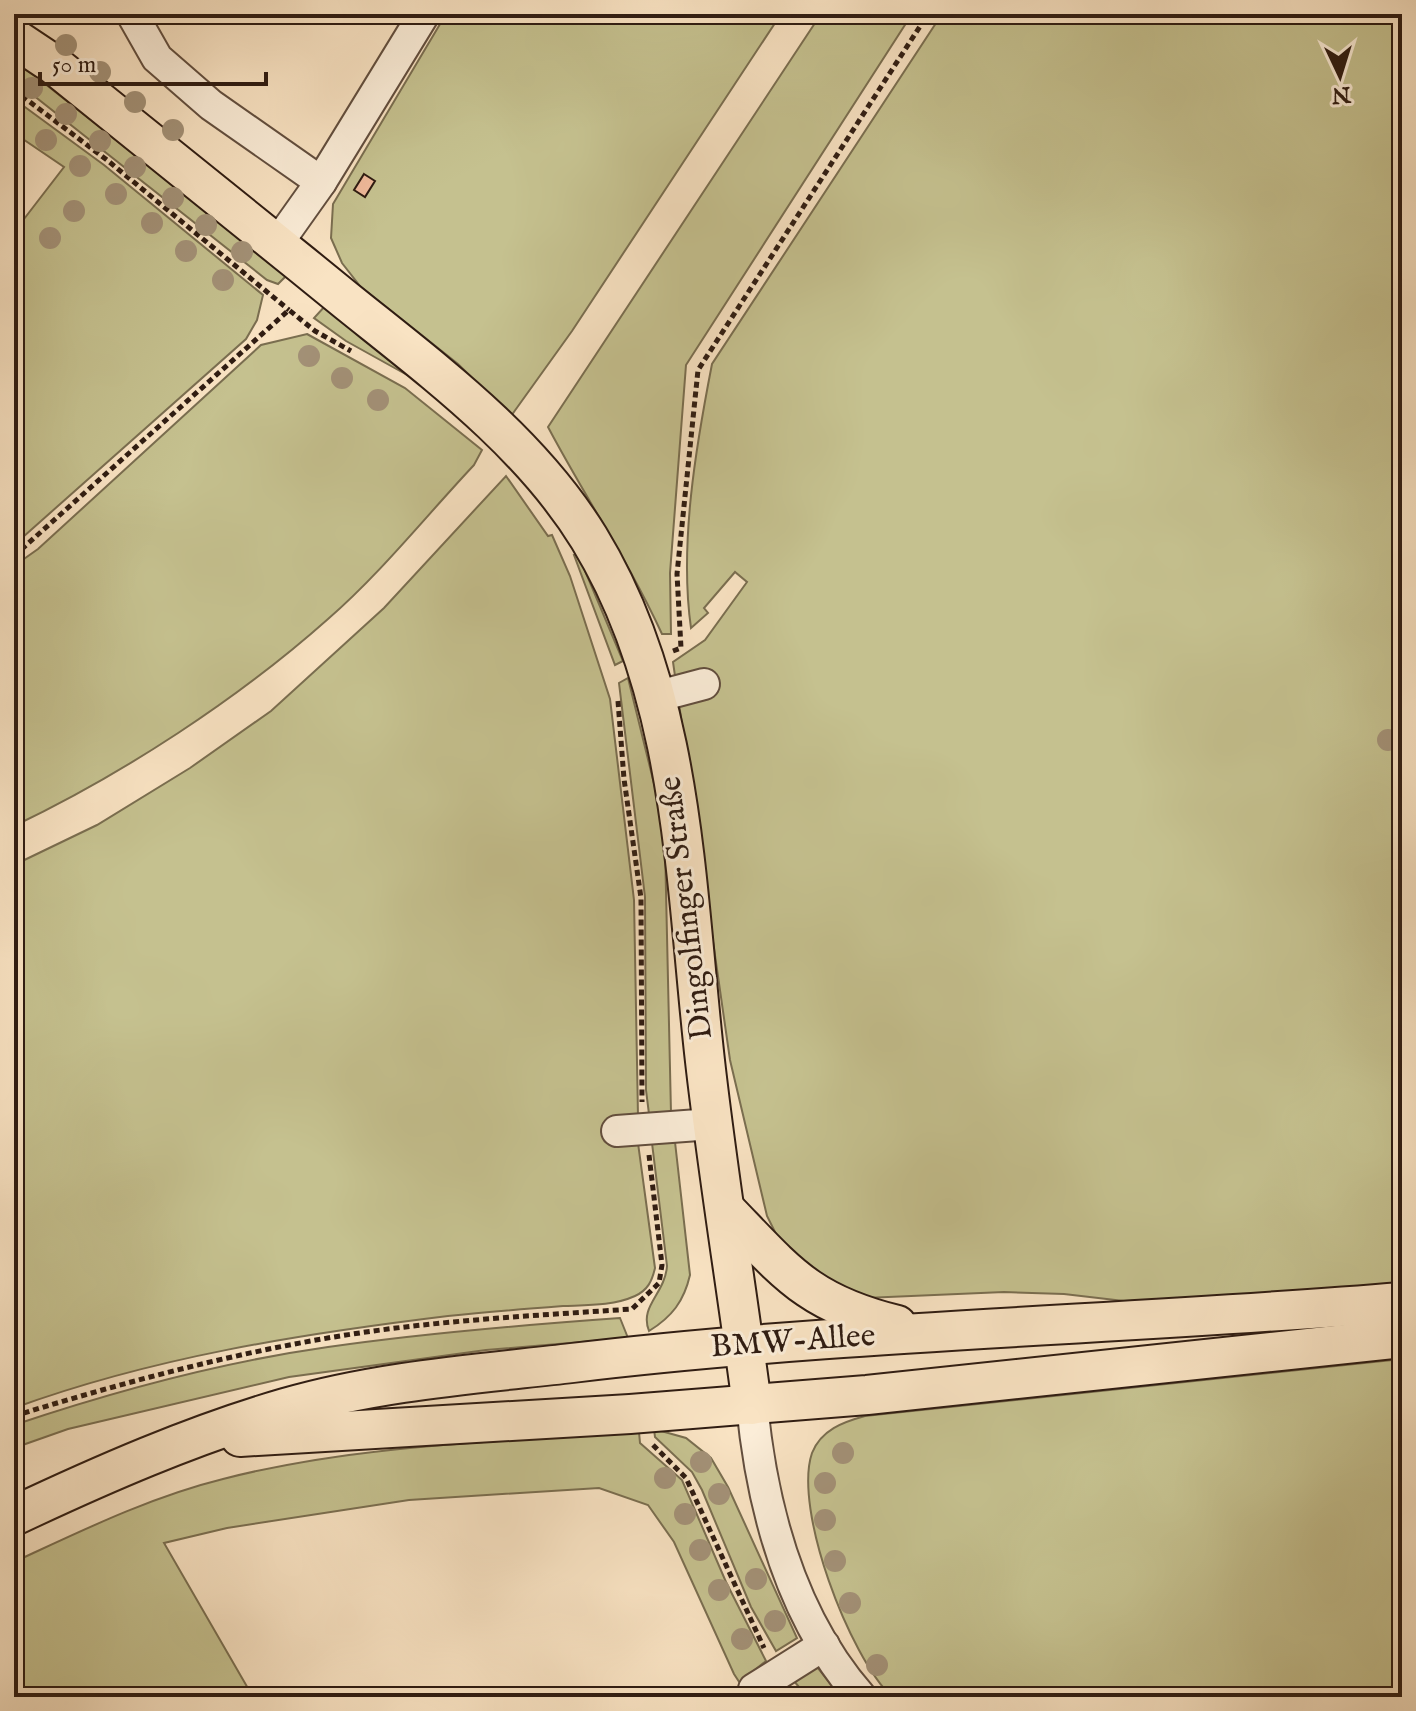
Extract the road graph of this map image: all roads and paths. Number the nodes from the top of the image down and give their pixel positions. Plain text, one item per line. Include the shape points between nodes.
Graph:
1 (132, 14) edge
2 (424, 14) edge
3 (928, 14) edge
4 (14, 38) edge
5 (14, 90) edge
6 (321, 182) junction
7 (277, 244) junction
8 (289, 310) junction
9 (365, 358) dead end
10 (14, 556) edge
11 (651, 679) junction
12 (704, 684) dead end
13 (618, 697) dead end
14 (712, 1124) junction
15 (631, 1130) junction
16 (726, 1210) junction
17 (1402, 1302) edge
18 (632, 1309) junction
19 (923, 1332) junction
20 (1402, 1338) edge
21 (744, 1345) junction
22 (640, 1355) junction
23 (752, 1405) junction
24 (643, 1413) junction
25 (14, 1416) edge
26 (193, 1440) junction
27 (14, 1516) edge
28 (824, 1645) junction
29 (781, 1672) junction
30 (754, 1689) dead end
31 (861, 1697) edge

1 - 6 street via 157,58 211,105
2 - 6 street
3 - 11 path via 698,370 677,574 681,648
4 - 7 main road, Dingolfinger Straße
5 - 8 path
6 - 7 street
7 - 11 main road, Dingolfinger Straße via 444,380 506,437 564,502 612,581
8 - 9 path
8 - 10 path
11 - 12 street
11 - 14 main road, Dingolfinger Straße via 680,819
13 - 15 path via 641,898 640,1092
14 - 15 street
14 - 16 main road, Dingolfinger Straße
15 - 18 path via 662,1265 659,1283
16 - 19 main road via 809,1291 857,1315
16 - 21 main road, Dingolfinger Straße
17 - 19 main road, BMW-Allee via 1139,1323
18 - 22 path
18 - 25 path via 483,1319 324,1339 217,1360
19 - 21 main road, BMW-Allee
20 - 23 main road, BMW-Allee
21 - 22 main road, BMW-Allee
21 - 23 main road, Dingolfinger Straße
22 - 26 main road, BMW-Allee via 376,1386 284,1408
23 - 24 main road, BMW-Allee
23 - 28 street, Dingolfinger Straße via 760,1473 781,1549
24 - 26 main road, BMW-Allee
24 - 29 path via 646,1440 686,1478 764,1648
26 - 27 main road, BMW-Allee
28 - 29 street
28 - 31 street, Dingolfinger Straße
29 - 30 street

